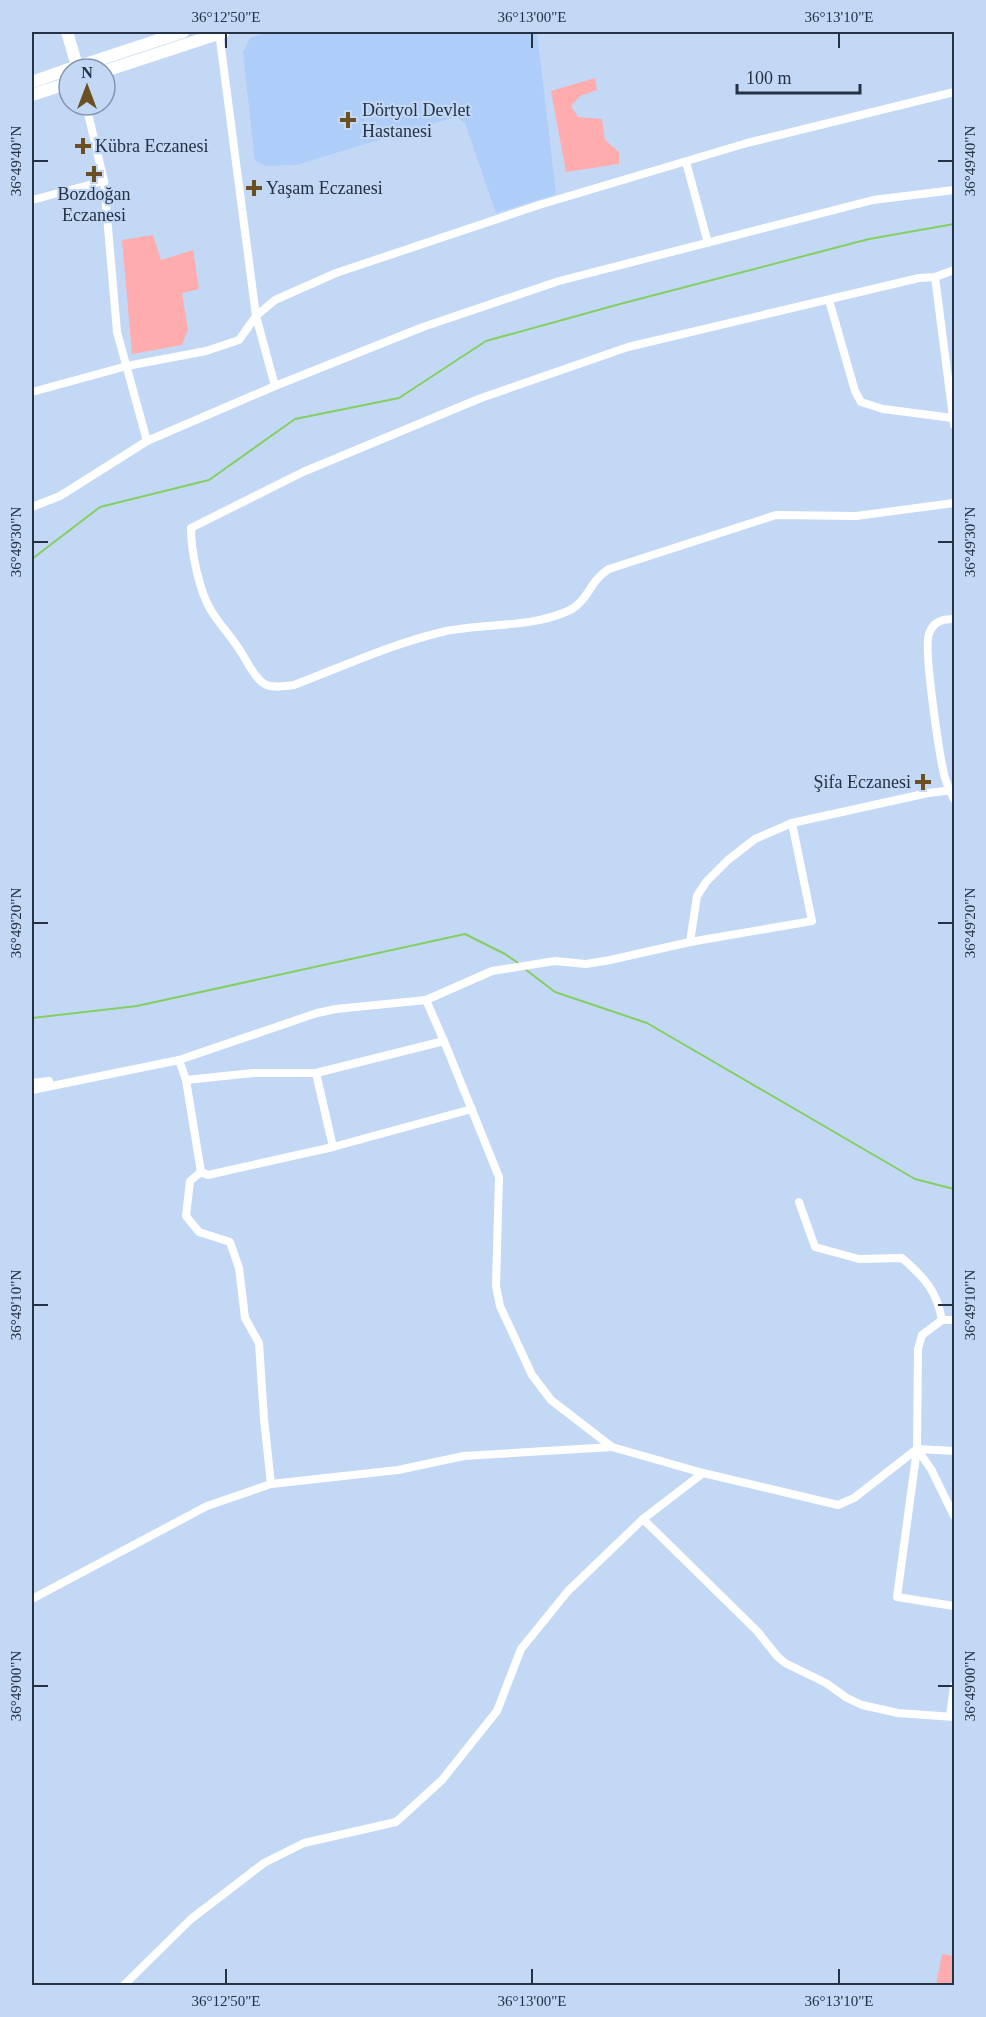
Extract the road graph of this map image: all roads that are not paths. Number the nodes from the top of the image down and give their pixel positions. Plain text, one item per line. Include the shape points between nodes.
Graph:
1 (67, 32) edge
2 (183, 32) edge
3 (221, 32) edge
4 (71, 57) edge
5 (109, 57) edge
6 (117, 67) edge
7 (57, 74) edge
8 (32, 82) edge
9 (57, 87) edge
10 (954, 92) edge
11 (32, 95) edge
12 (89, 117) edge
13 (686, 162) junction
14 (104, 181) junction
15 (954, 190) edge
16 (32, 200) edge
17 (708, 243) junction
18 (954, 270) edge
19 (935, 277) junction
20 (829, 300) junction
21 (256, 316) junction
22 (127, 366) junction
23 (274, 386) junction
24 (32, 391) edge
25 (953, 422) edge
26 (147, 441) junction
27 (954, 503) edge
28 (32, 507) edge
29 (954, 619) edge
30 (952, 790) edge
31 (954, 799) edge
32 (792, 823) junction
33 (690, 942) junction
34 (426, 1000) junction
35 (444, 1041) junction
36 (179, 1060) junction
37 (316, 1073) junction
38 (92, 1078) junction
39 (186, 1080) junction
40 (32, 1083) edge
41 (32, 1090) edge
42 (472, 1109) junction
43 (333, 1147) junction
44 (201, 1172) junction
45 (799, 1202) dead end
46 (942, 1320) junction
47 (954, 1320) edge
48 (612, 1448) junction
49 (917, 1449) junction
50 (954, 1451) edge
51 (703, 1473) junction
52 (271, 1484) junction
53 (954, 1516) edge
54 (644, 1519) junction
55 (32, 1599) edge
56 (954, 1606) edge
57 (954, 1686) edge
58 (952, 1717) edge
59 (123, 1986) edge

1 - 4 main road
2 - 5 main road
3 - 6 main road
3 - 21 street
7 - 8 main road
9 - 11 main road
10 - 13 street
12 - 14 street
13 - 17 street
13 - 21 street via 539,204 336,273 275,300
14 - 16 street
14 - 22 street via 117,332
15 - 17 street via 873,200
17 - 23 street via 548,285 423,327
18 - 19 street
19 - 20 street
19 - 25 street
20 - 25 street via 861,402
20 - 27 street via 628,347 481,398 303,471 191,528 204,597 262,683 294,685 423,636 517,624 568,611 584,598 598,575 609,569 776,515 856,516
21 - 22 street via 239,340 206,351
21 - 23 street
22 - 24 street
22 - 26 street
23 - 26 street
26 - 28 street via 60,496
29 - 30 street via 942,619 927,636 944,775
30 - 31 street
30 - 32 street
32 - 33 street via 755,838 706,882 697,896
32 - 33 street via 812,921
33 - 34 street via 594,963 555,961 492,971
34 - 35 street
34 - 36 street via 318,1013
35 - 37 street
35 - 42 street
36 - 38 street
36 - 39 street
37 - 39 street via 253,1073
37 - 43 street
38 - 40 street
38 - 41 street
39 - 44 street
42 - 43 street
42 - 48 street via 499,1177 495,1286 500,1306 532,1376 551,1400
43 - 44 street via 208,1175
44 - 52 street via 190,1181 186,1216 200,1232 230,1242 239,1268 245,1318 259,1342
45 - 46 street via 815,1247 859,1259 902,1258 931,1289
46 - 47 street
46 - 49 street via 922,1335 918,1349
48 - 51 street
48 - 52 street via 464,1456 398,1470
49 - 50 street
49 - 51 street via 854,1498 838,1505
49 - 53 street
49 - 56 street via 897,1598
51 - 54 street
52 - 55 street via 207,1506
54 - 58 street via 785,1663 862,1705 898,1713
54 - 59 street via 568,1591 521,1649 497,1710 442,1779 396,1822 304,1843 264,1863 191,1918
57 - 58 street

